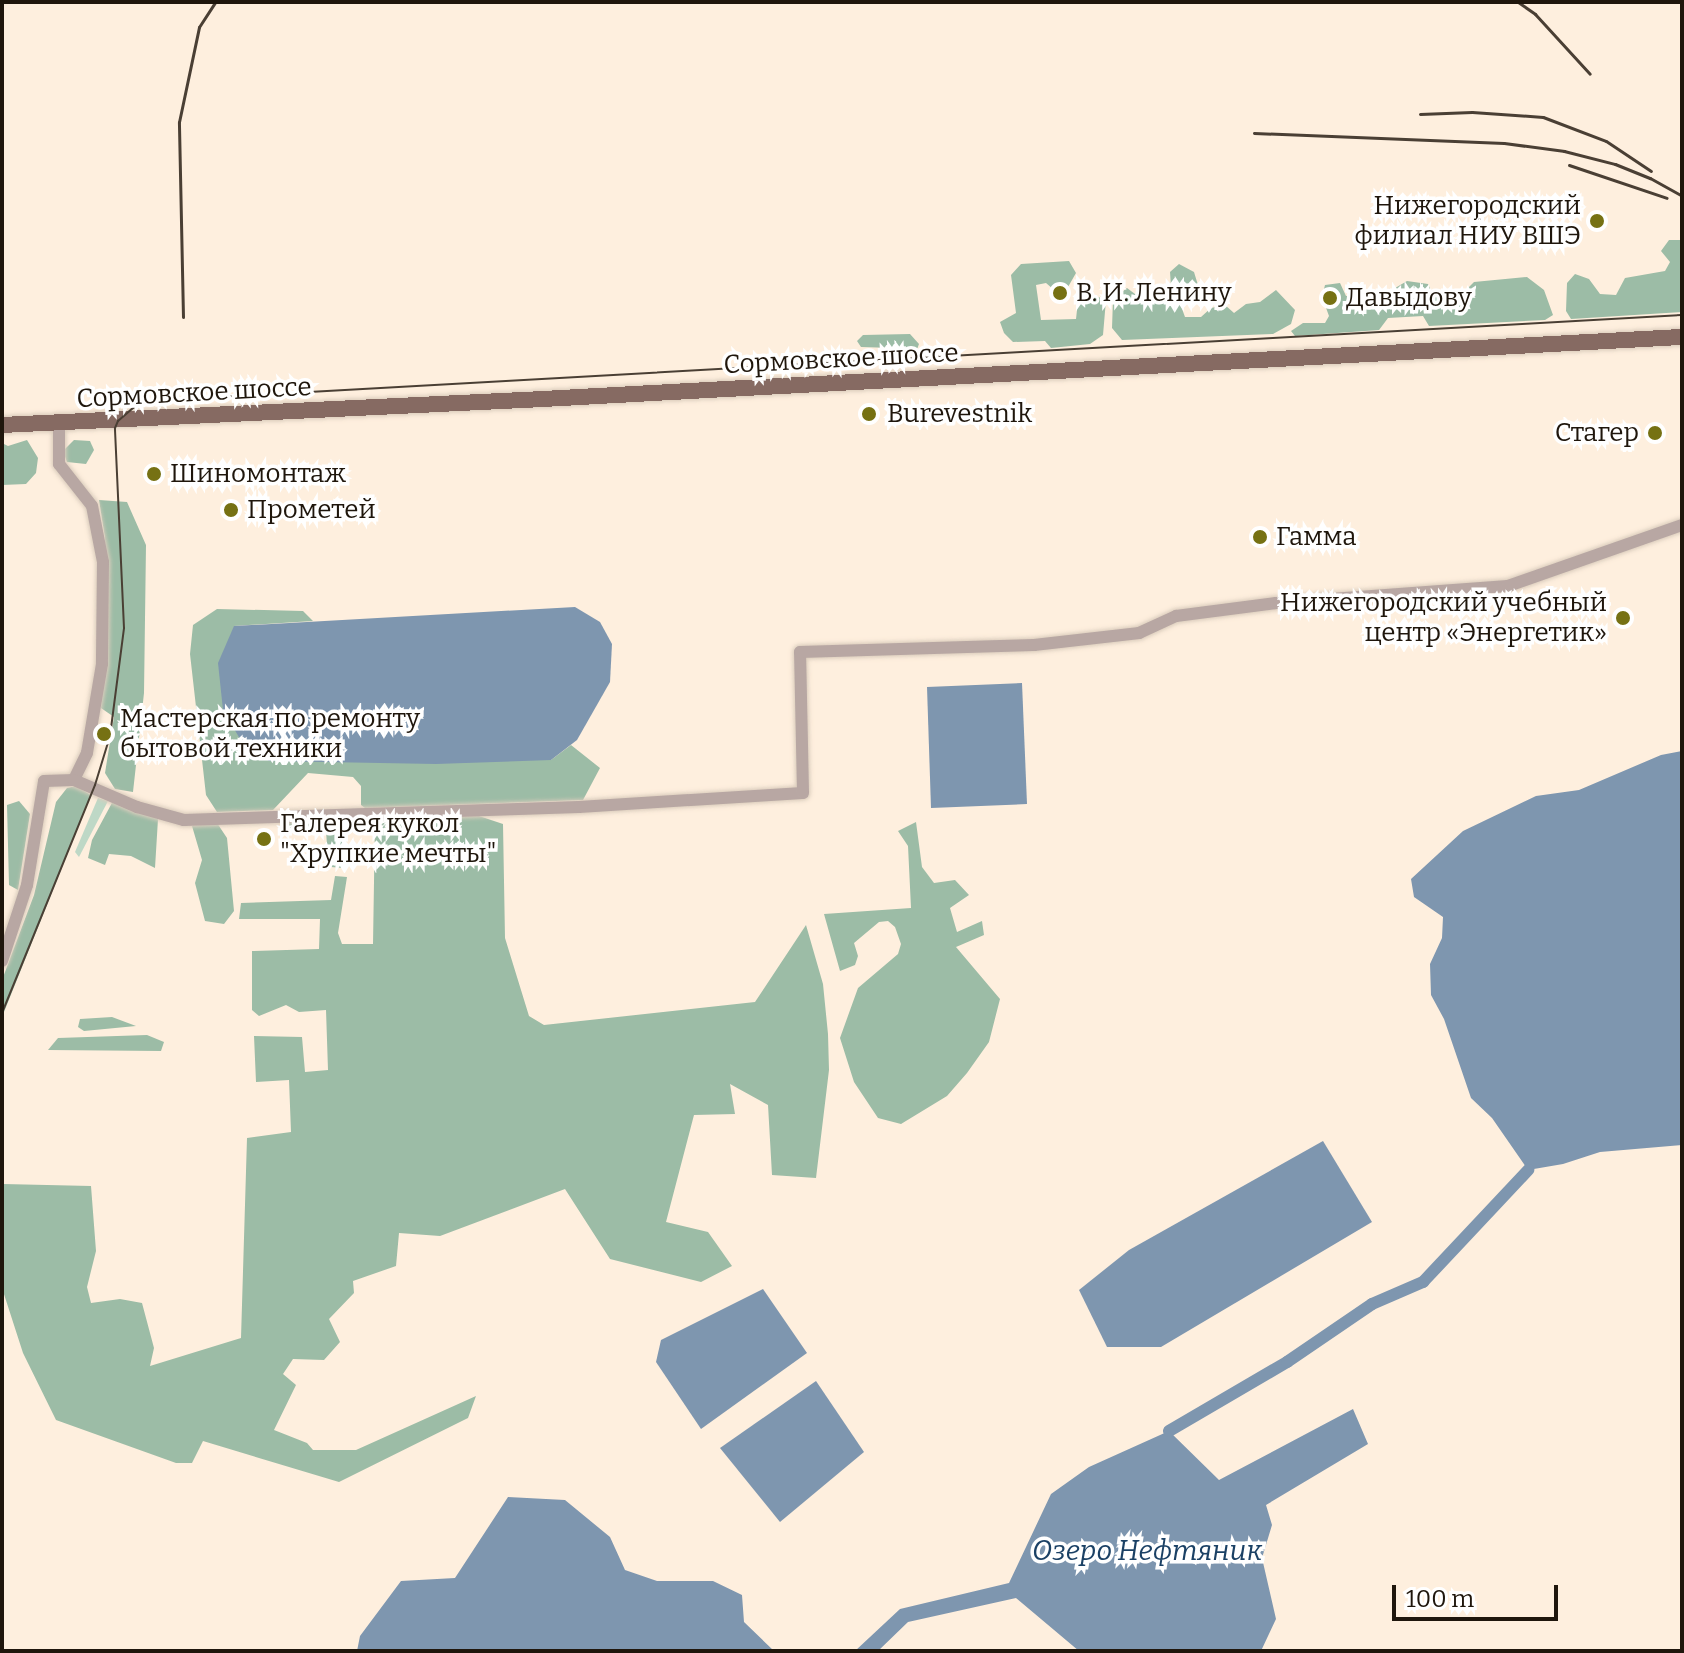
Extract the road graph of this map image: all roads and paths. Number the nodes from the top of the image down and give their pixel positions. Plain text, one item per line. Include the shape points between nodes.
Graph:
1 (1682, 337) edge
2 (59, 423) junction
3 (2, 425) edge
4 (1682, 525) edge
5 (74, 780) junction
6 (2, 961) edge

1 - 2 main road, Сормовское шоссе
2 - 3 main road, Сормовское шоссе
2 - 5 street via 59,464 92,506 103,562 102,664 87,753
4 - 5 street via 1508,586 1276,603 1176,616 1139,633 1034,645 800,652 803,793 579,807 184,820
5 - 6 street via 44,781 27,885

